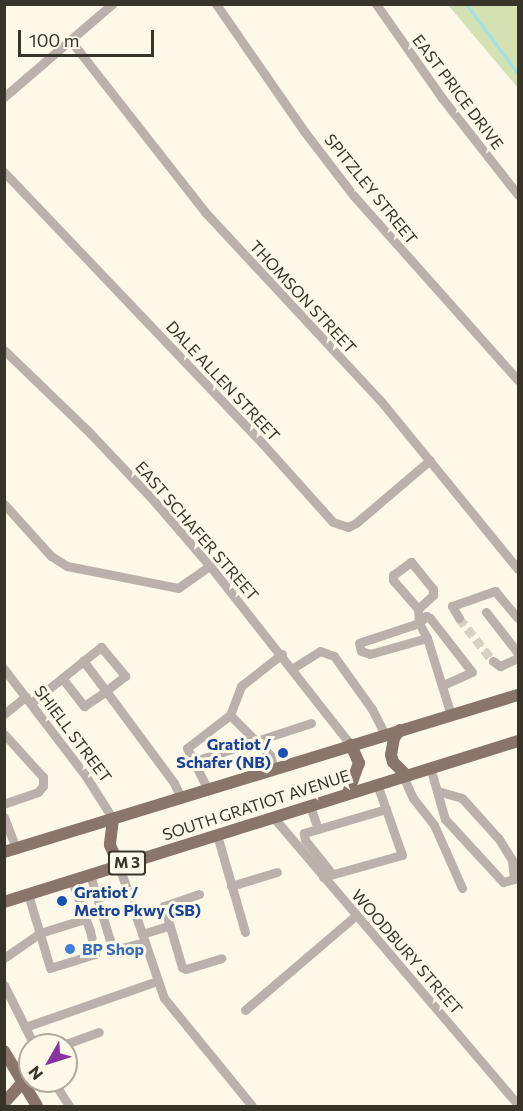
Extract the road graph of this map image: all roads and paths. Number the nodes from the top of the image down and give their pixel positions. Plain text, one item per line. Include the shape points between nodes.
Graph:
1 (112, 4) edge
2 (216, 4) edge
3 (376, 4) edge
4 (71, 41) junction
5 (4, 97) edge
6 (4, 172) edge
7 (519, 195) edge
8 (4, 350) edge
9 (519, 380) edge
10 (430, 460) junction
11 (4, 504) edge
12 (517, 563) edge
13 (210, 566) junction
14 (418, 609) junction
15 (486, 612) dead end
16 (459, 618) dead end
17 (519, 618) edge
18 (419, 623) junction
19 (427, 638) junction
20 (519, 653) edge
21 (282, 654) junction
22 (519, 658) edge
23 (83, 661) junction
24 (493, 661) dead end
25 (292, 668) junction
26 (4, 669) edge
27 (62, 678) junction
28 (443, 685) junction
29 (106, 691) junction
30 (519, 695) edge
31 (28, 700) junction
32 (4, 714) edge
33 (230, 715) junction
34 (451, 715) junction
35 (311, 723) dead end
36 (400, 730) junction
37 (4, 734) edge
38 (385, 735) junction
39 (256, 741) junction
40 (517, 744) edge
41 (351, 745) junction
42 (195, 761) junction
43 (430, 768) junction
44 (274, 769) junction
45 (405, 775) junction
46 (377, 784) junction
47 (208, 790) junction
48 (437, 792) junction
49 (348, 794) junction
50 (182, 798) junction
51 (4, 804) edge
52 (310, 806) junction
53 (386, 809) junction
54 (4, 818) edge
55 (274, 818) junction
56 (113, 819) junction
57 (318, 829) junction
58 (217, 836) junction
59 (301, 842) junction
60 (10, 851) edge
61 (119, 866) junction
62 (277, 872) dead end
63 (90, 875) junction
64 (328, 875) junction
65 (72, 881) junction
66 (231, 886) junction
67 (462, 888) dead end
68 (28, 894) junction
69 (199, 894) dead end
70 (4, 902) edge
71 (355, 916) junction
72 (85, 919) junction
73 (169, 926) junction
74 (245, 932) dead end
75 (40, 933) junction
76 (143, 938) junction
77 (4, 958) edge
78 (221, 958) dead end
79 (158, 981) junction
80 (4, 985) edge
81 (245, 1010) dead end
82 (25, 1027) junction
83 (99, 1032) dead end
84 (28, 1033) edge
85 (78, 1040) edge
86 (4, 1051) edge
87 (18, 1075) edge
88 (18, 1087) edge
89 (29, 1093) edge
90 (60, 1093) edge
91 (4, 1103) edge
92 (519, 1106) edge
93 (37, 1107) edge
94 (69, 1107) edge
95 (252, 1107) edge

1 - 4 street
2 - 9 street, SPITZLEY STREET via 353,195
3 - 7 street, EAST PRICE DRIVE via 442,98
4 - 5 street
4 - 10 street, THOMSON STREET via 205,212 380,400
6 - 10 street, DALE ALLEN STREET via 333,522 348,527 356,523
8 - 13 street, EAST SCHAFER STREET via 90,433
10 - 12 street, THOMSON STREET
11 - 13 street via 51,556 68,566 178,588
13 - 21 street, EAST SCHAFER STREET
14 - 14 street via 393,580 393,575 411,562 434,595
14 - 18 street
15 - 20 street
16 - 17 street via 452,606 495,591
18 - 19 street
18 - 19 street via 363,639 359,643 361,651 370,654
18 - 28 street via 426,616 430,618 472,672
19 - 28 street
21 - 25 street, EAST SCHAFER STREET
21 - 33 street via 241,686
22 - 24 street via 500,666
23 - 27 street
23 - 29 street
23 - 29 street via 101,647 125,676
25 - 38 street via 320,651 334,656 372,709
25 - 41 street, EAST SCHAFER STREET
26 - 31 street, SHIELL STREET
27 - 29 street via 84,706
27 - 31 street
28 - 34 street
29 - 50 street
30 - 34 main road, SOUTH GRATIOT AVENUE
31 - 32 street
31 - 56 street, SHIELL STREET
33 - 39 street
33 - 42 street via 187,748
34 - 36 main road, SOUTH GRATIOT AVENUE
35 - 39 street
36 - 38 main road, SOUTH GRATIOT AVENUE
36 - 45 main road via 391,755
37 - 51 street via 44,777 44,786 38,792
38 - 41 main road, SOUTH GRATIOT AVENUE
39 - 42 street
39 - 44 street via 270,755
40 - 43 main road, SOUTH GRATIOT AVENUE / M 3
41 - 44 main road, SOUTH GRATIOT AVENUE
41 - 49 main road via 359,764
42 - 47 street
43 - 45 main road, SOUTH GRATIOT AVENUE / M 3
43 - 48 street
44 - 47 main road, SOUTH GRATIOT AVENUE
45 - 46 main road, SOUTH GRATIOT AVENUE / M 3
45 - 67 street via 413,798 434,825
46 - 49 main road, SOUTH GRATIOT AVENUE / M 3
46 - 53 street
47 - 50 main road, SOUTH GRATIOT AVENUE
48 - 48 street via 445,819 503,882 514,879 512,860 498,838 462,798
49 - 52 main road, SOUTH GRATIOT AVENUE / M 3
50 - 56 main road, SOUTH GRATIOT AVENUE
52 - 55 main road, SOUTH GRATIOT AVENUE / M 3
52 - 57 street
53 - 57 street
53 - 64 street via 402,855
54 - 60 street
55 - 58 main road, SOUTH GRATIOT AVENUE / M 3
55 - 59 street, WOODBURY STREET
56 - 60 main road, SOUTH GRATIOT AVENUE
56 - 61 main road via 110,845
57 - 59 street via 304,833
58 - 61 main road, SOUTH GRATIOT AVENUE / M 3
58 - 66 street
59 - 64 street, WOODBURY STREET
61 - 63 main road, SOUTH GRATIOT AVENUE / M 3
61 - 76 street
62 - 66 street
63 - 65 main road, SOUTH GRATIOT AVENUE / M 3
63 - 76 street via 113,950
64 - 71 street, WOODBURY STREET
65 - 68 main road, SOUTH GRATIOT AVENUE / M 3
65 - 72 street
66 - 74 street
68 - 70 main road, SOUTH GRATIOT AVENUE / M 3
68 - 75 street
69 - 73 street via 165,904
71 - 81 street
71 - 92 street, WOODBURY STREET
72 - 75 street
72 - 75 street via 95,954 50,968
73 - 76 street
73 - 78 street via 184,968
75 - 77 street
76 - 79 street
79 - 82 street
79 - 95 street via 167,1003
80 - 82 street
82 - 84 street
83 - 85 street
86 - 87 main road
88 - 91 main road
89 - 93 main road
90 - 94 street

